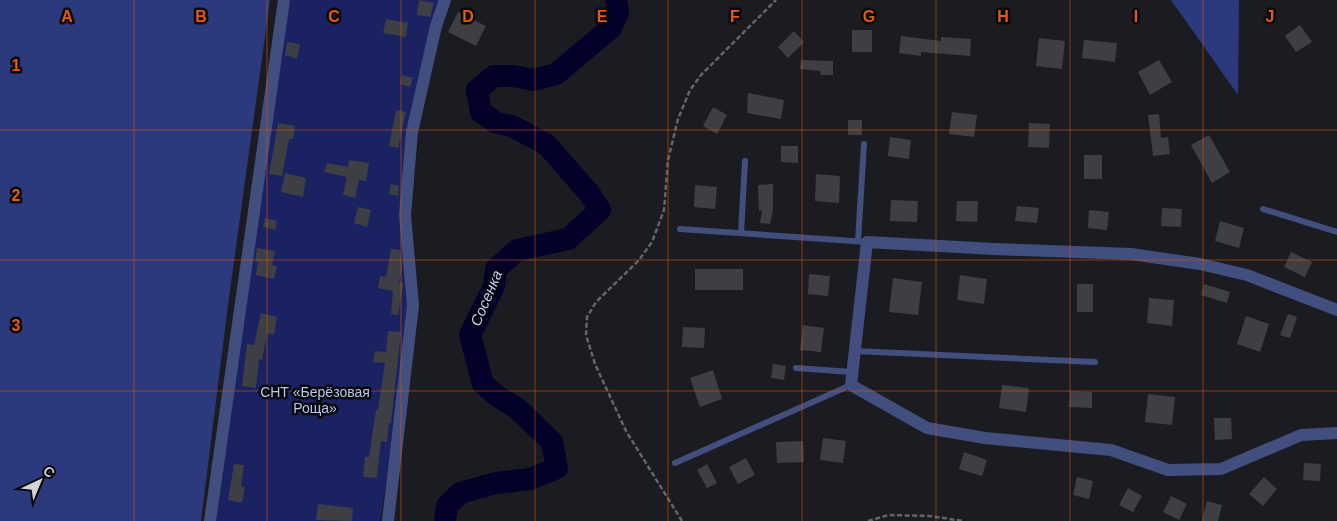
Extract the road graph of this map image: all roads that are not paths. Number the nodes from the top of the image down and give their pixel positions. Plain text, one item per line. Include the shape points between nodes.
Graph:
1 (284, 0) edge
2 (445, 0) edge
3 (864, 144) dead end
4 (745, 161) dead end
5 (1263, 209) dead end
6 (680, 229) dead end
7 (1337, 232) edge
8 (741, 233) junction
9 (862, 241) junction
10 (1337, 310) edge
11 (854, 351) junction
12 (1095, 362) dead end
13 (796, 368) dead end
14 (851, 378) junction
15 (1337, 433) edge
16 (675, 463) dead end
17 (210, 521) edge
18 (388, 521) edge

1 - 17 street
2 - 18 street via 412,132 405,215 413,305
3 - 9 lane
4 - 8 lane
5 - 7 lane
6 - 8 lane
8 - 9 lane
9 - 10 street via 1130,254 1200,264 1247,275
9 - 11 street
11 - 12 lane
11 - 14 street
13 - 14 lane
14 - 15 street via 926,428 985,438 1111,450 1168,470 1221,469 1301,435
14 - 16 lane

